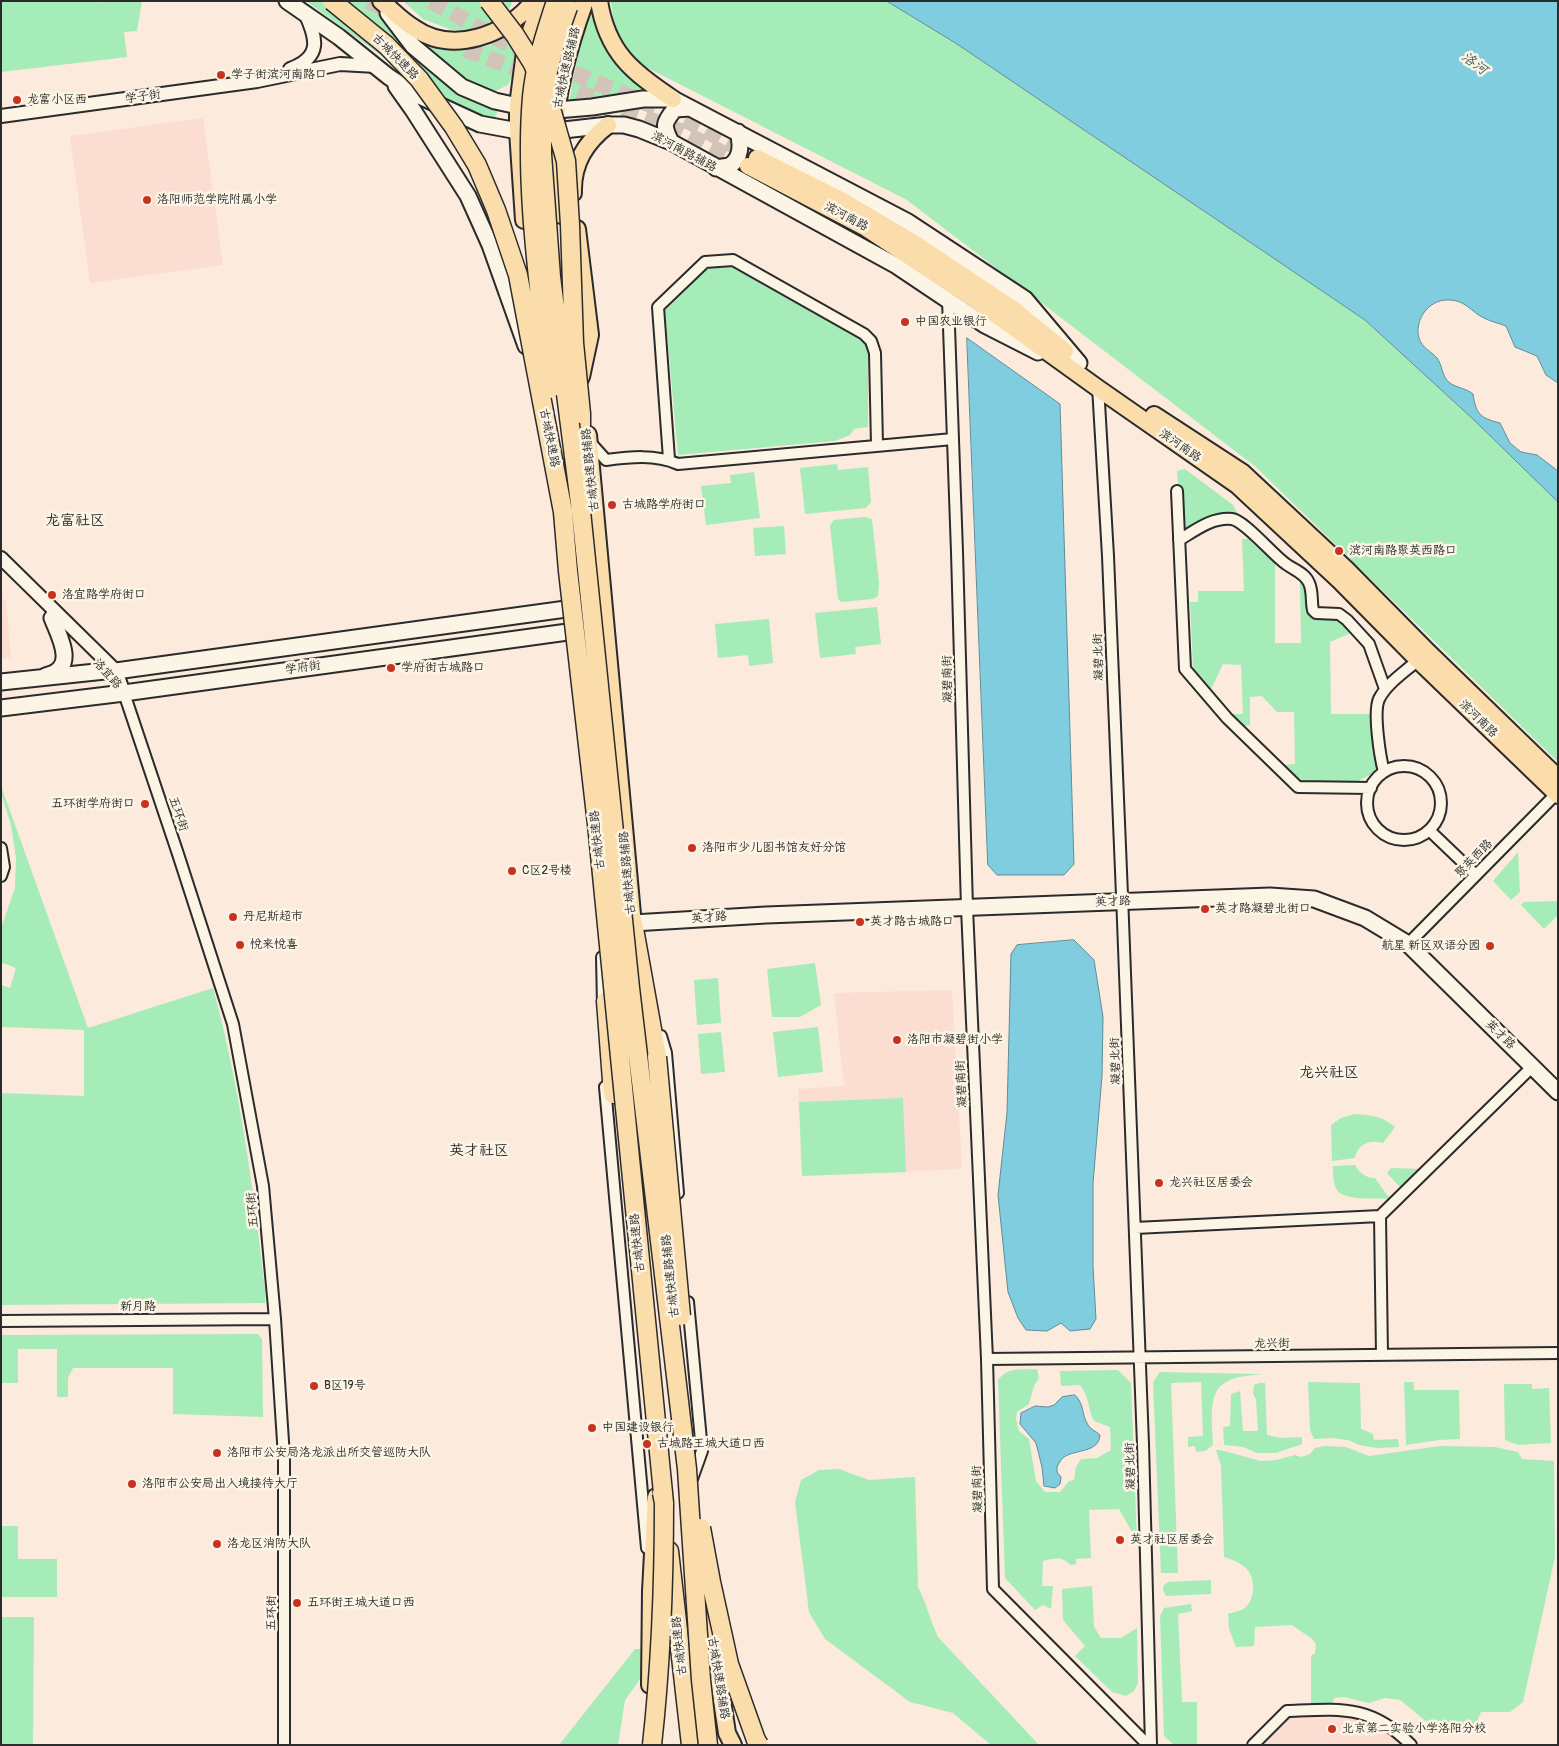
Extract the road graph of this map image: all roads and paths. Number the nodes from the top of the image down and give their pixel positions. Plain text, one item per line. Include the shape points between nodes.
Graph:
1 (287, 1) edge
2 (332, 1) edge
3 (380, 1) edge
4 (489, 1) edge
5 (534, 1) edge
6 (542, 1) edge
7 (599, 1) edge
8 (570, 3) edge
9 (305, 14) junction
10 (376, 66) junction
11 (284, 72) junction
12 (389, 77) junction
13 (673, 98) junction
14 (518, 106) junction
15 (690, 108) junction
16 (557, 110) junction
17 (1, 115) edge
18 (608, 125) junction
19 (518, 131) junction
20 (555, 132) junction
21 (738, 132) junction
22 (671, 142) junction
23 (752, 162) tunnel mouth
24 (716, 168) junction
25 (948, 299) junction
26 (1074, 365) junction
27 (581, 377) junction
28 (1098, 384) junction
29 (542, 389) junction
30 (953, 439) junction
31 (588, 440) junction
32 (877, 446) junction
33 (669, 460) junction
34 (1177, 491) dead end
35 (581, 511) junction
36 (563, 512) junction
37 (1179, 540) junction
38 (1, 558) edge
39 (1, 568) edge
40 (603, 602) junction
41 (566, 609) junction
42 (52, 618) junction
43 (605, 627) junction
44 (568, 632) junction
45 (1418, 660) junction
46 (111, 671) junction
47 (34, 678) junction
48 (1, 682) edge
49 (1385, 689) junction
50 (124, 693) junction
51 (1, 708) edge
52 (1384, 772) junction
53 (1371, 788) junction
54 (1557, 790) edge
55 (1429, 830) junction
56 (1, 848) edge
57 (1476, 875) junction
58 (1, 876) edge
59 (1122, 899) junction
60 (967, 906) junction
61 (632, 919) junction
62 (602, 934) junction
63 (1410, 942) junction
64 (1533, 1066) junction
65 (1558, 1084) edge
66 (1558, 1092) edge
67 (1380, 1216) junction
68 (1135, 1228) junction
69 (275, 1319) junction
70 (1, 1321) edge
71 (1558, 1353) edge
72 (1382, 1355) junction
73 (1140, 1358) junction
74 (987, 1359) junction
75 (690, 1474) junction
76 (664, 1503) junction
77 (701, 1680) junction
78 (647, 1725) junction
79 (724, 1742) edge
80 (284, 1745) edge
81 (645, 1745) edge
82 (652, 1745) edge
83 (659, 1745) edge
84 (691, 1745) edge
85 (708, 1745) edge
86 (759, 1745) edge
87 (1149, 1745) edge
88 (1253, 1745) edge
89 (1411, 1745) edge

1 - 9 main road, 滨河南路辅路
2 - 36 highway, 古城快速路, bridge via 386,45 418,79 477,165 518,275
3 - 5 main road via 414,29 433,38 463,41 482,38 516,20
3 - 14 main road via 413,46 462,87 495,101
4 - 35 highway, 古城快速路, bridge via 533,64 552,112 566,161 574,343 581,414
6 - 14 main road via 526,44
7 - 13 main road via 601,17 611,41 626,62 642,78
8 - 16 main road, 古城快速路辅路 via 572,36
8 - 35 highway, bridge via 548,70 542,117 542,154 551,277
8 - 36 highway, bridge via 542,44 532,96 530,161
9 - 10 main road, 滨河南路辅路
9 - 11 street via 314,32 315,44 310,56
10 - 11 street via 340,64
10 - 12 main road, 滨河南路辅路
11 - 17 street, 学子街
12 - 19 main road, 滨河南路辅路 via 415,94 480,124
12 - 29 main road via 468,196 490,245
13 - 15 main road
13 - 16 main road via 643,98
14 - 16 main road
14 - 19 main road
15 - 21 main road
15 - 22 main road via 675,109 666,119 664,129
16 - 20 main road, 古城快速路辅路
18 - 20 main road, 滨河南路辅路
18 - 22 main road, 滨河南路辅路 via 639,129
18 - 27 main road via 584,149 577,163 572,190 590,335
19 - 20 main road, 滨河南路辅路
19 - 29 main road via 525,235 531,265
20 - 27 main road, 古城快速路辅路
21 - 24 main road via 741,143 738,156 728,166
21 - 26 main road via 908,222 1025,299
22 - 24 main road, 滨河南路辅路
23 - 26 main road, 滨河南路 via 843,201 917,244 1013,309
24 - 25 main road, 滨河南路辅路 via 897,266
25 - 26 main road, 滨河南路辅路 via 984,325
25 - 30 street, 凝碧南街
26 - 28 main road, 滨河南路
27 - 31 main road, 古城快速路辅路
28 - 45 main road, 滨河南路 via 1237,485 1340,581
28 - 54 main road, 滨河南路 via 1243,473 1346,569
28 - 59 street, 凝碧北街
29 - 41 main road
30 - 32 street
30 - 60 street, 凝碧南街
31 - 33 street via 606,460 642,456
31 - 40 main road, 古城快速路辅路
32 - 33 street via 678,464
32 - 33 street via 875,353 871,340 733,260 705,262 658,307
34 - 37 street
35 - 75 highway, 古城快速路, bridge via 630,988
36 - 76 highway, 古城快速路, bridge
37 - 49 street via 1209,522 1222,519 1235,520 1245,526 1305,576 1310,584 1316,613 1339,614 1369,644
37 - 53 street via 1185,669 1227,718 1298,786
38 - 46 street, 洛宜路
39 - 42 street, 洛宜路
40 - 41 main road, 学府街
40 - 43 main road, 古城快速路辅路
41 - 44 main road
41 - 46 main road, 学府街
42 - 46 street, 洛宜路
42 - 47 main road via 62,640 64,662 51,674
43 - 44 main road, 学府街
43 - 61 main road, 古城快速路辅路
44 - 50 main road, 学府街
44 - 62 main road
45 - 49 street
45 - 54 main road, 滨河南路
46 - 47 main road, 学府街
46 - 50 street, 洛宜路
47 - 48 main road, 学府街
49 - 52 street via 1378,700 1377,714
50 - 51 main road, 学府街
50 - 69 street, 五环街 via 232,1024 263,1186
52 - 53 street
52 - 55 street via 1396,767 1410,767 1433,781 1439,793 1440,806 1437,820
53 - 55 street via 1367,807 1379,831 1391,838 1404,840 1417,838
54 - 57 street, 聚英西路
55 - 57 street
56 - 58 street via 4,867
57 - 63 street, 聚英西路
59 - 60 main road, 英才路
59 - 63 main road, 英才路 via 1270,896 1314,899 1365,918
59 - 68 street, 凝碧北街
60 - 61 main road, 英才路
60 - 74 street, 凝碧南街
61 - 62 main road, 英才路
61 - 75 main road, 古城快速路辅路
61 - 75 highway, bridge via 657,1058 686,1372
62 - 76 highway, bridge via 613,1094 645,1391
62 - 78 main road via 656,1501
63 - 64 main road, 英才路
63 - 65 main road, 英才路
64 - 66 main road, 英才路
64 - 67 street
67 - 68 street
67 - 72 street
68 - 73 street, 凝碧北街
69 - 70 street, 新月路
69 - 80 street, 五环街 via 284,1457
71 - 72 street, 龙兴街
72 - 73 street, 龙兴街
73 - 74 street, 龙兴街
73 - 87 street, 凝碧北街
74 - 87 street, 凝碧南街 via 993,1589
75 - 77 highway, 古城快速路, bridge
75 - 79 main road, 古城快速路辅路
75 - 86 highway, bridge via 729,1664
76 - 82 highway, bridge via 664,1602
76 - 84 highway, 古城快速路, bridge
77 - 79 highway, bridge
77 - 85 highway, 古城快速路, bridge
78 - 81 main road
78 - 83 main road
88 - 89 street via 1287,1711 1329,1709 1365,1714 1396,1730

